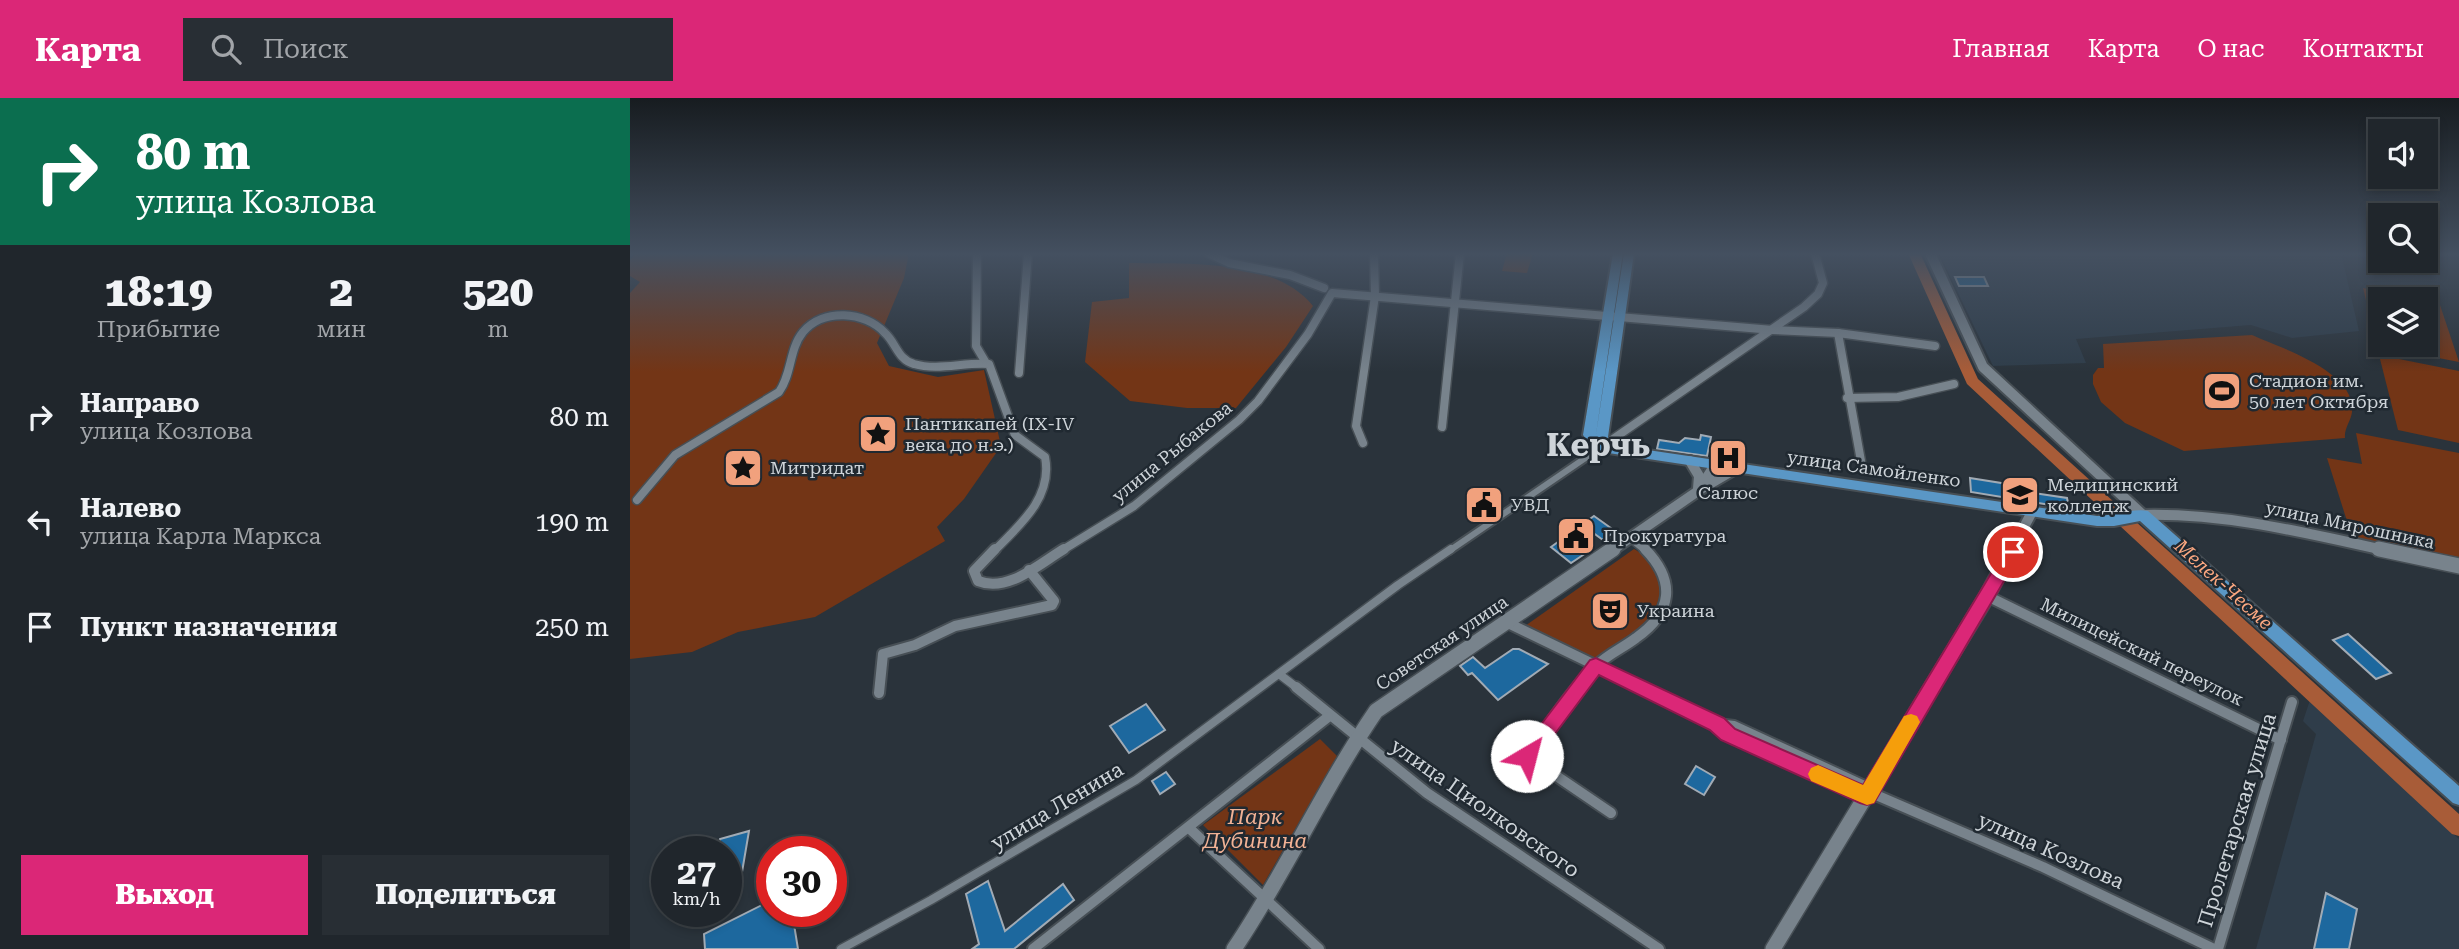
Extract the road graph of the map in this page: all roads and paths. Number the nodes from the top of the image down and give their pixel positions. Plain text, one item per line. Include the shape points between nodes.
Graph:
1 (977, 293) edge
2 (1025, 293) edge
3 (1327, 293) edge
4 (1349, 293) edge
5 (1375, 293) edge
6 (1456, 293) edge
7 (1614, 293) edge
8 (1618, 293) edge
9 (1820, 293) edge
10 (1948, 293) edge
11 (1375, 296) junction
12 (1455, 302) junction
13 (1612, 316) junction
14 (1773, 330) junction
15 (1838, 333) junction
16 (1935, 346) dead end
17 (986, 363) junction
18 (1019, 373) dead end
19 (1954, 384) dead end
20 (1847, 398) junction
21 (1443, 427) dead end
22 (1363, 443) dead end
23 (1600, 448) junction
24 (1690, 461) junction
25 (1860, 461) dead end
26 (1715, 465) junction
27 (1737, 468) junction
28 (1698, 491) junction
29 (637, 500) dead end
30 (2032, 512) junction
31 (2178, 514) joint
32 (2136, 515) junction
33 (1631, 538) junction
34 (2459, 566) edge
35 (1029, 570) junction
36 (1987, 596) junction
37 (1508, 622) junction
38 (1596, 665) junction
39 (1279, 674) junction
40 (1296, 687) joint
41 (879, 693) dead end
42 (2292, 702) dead end
43 (1328, 717) junction
44 (1356, 740) junction
45 (2281, 740) junction
46 (1869, 792) junction
47 (2459, 797) edge
48 (1611, 813) dead end
49 (1189, 828) junction
50 (1267, 900) junction
51 (841, 949) edge
52 (1033, 949) edge
53 (1234, 949) edge
54 (1319, 949) edge
55 (1659, 949) edge
56 (1773, 949) edge
57 (2216, 949) edge

1 - 17 street via 976,346
2 - 18 street
3 - 35 street, улица Рыбакова via 1308,334 1239,420 1133,506
4 - 11 street
5 - 11 street
6 - 12 street
7 - 13 main road
8 - 13 main road
9 - 14 street
10 - 32 main road via 1983,367
11 - 12 street
11 - 22 street via 1356,426
12 - 13 street
12 - 21 street
13 - 14 street
13 - 23 main road via 1589,435
14 - 15 street
14 - 23 street
15 - 16 street
15 - 20 street
17 - 29 street via 916,365 901,358 885,332 872,323 845,314 819,321 801,335 779,392 675,455
17 - 35 street, улица Рыбакова via 1013,432 1041,452 1048,468 1041,494 1030,511 974,571 978,581 990,586 1012,581
19 - 20 street via 1898,397
20 - 25 street
23 - 24 main road, улица Самойленко
23 - 39 street, улица Ленина via 1398,584
24 - 26 main road, улица Самойленко
24 - 28 main road via 1699,476
26 - 27 main road, улица Самойленко
26 - 28 main road, Советская улица
27 - 28 main road
27 - 30 main road, улица Самойленко
28 - 33 main road, Советская улица
30 - 32 main road, улица Самойленко via 2114,521
30 - 36 main road
31 - 32 main road
31 - 34 main road, улица Мирошника via 2234,519
32 - 47 main road
33 - 37 main road, Советская улица
33 - 38 street via 1661,564 1667,579 1666,598 1644,632
35 - 41 street via 1054,601 1047,609 955,626 883,654
36 - 45 street, Милицейский переулок
36 - 46 main road
37 - 38 street, улица Козлова
37 - 44 main road, Советская улица via 1376,711
38 - 46 street, улица Козлова via 1717,724 1728,734
38 - 48 street via 1527,756
39 - 40 street
39 - 51 street, улица Ленина via 1136,780
40 - 43 street, улица Циолковского
42 - 45 street, Пролетарская улица
43 - 44 street, улица Циолковского
43 - 49 street
44 - 50 main road, Советская улица
44 - 55 street, улица Циолковского via 1476,830
45 - 57 street, Пролетарская улица
46 - 56 main road
46 - 57 street, улица Козлова
49 - 50 street
49 - 52 street
50 - 53 main road, Советская улица
50 - 54 street

